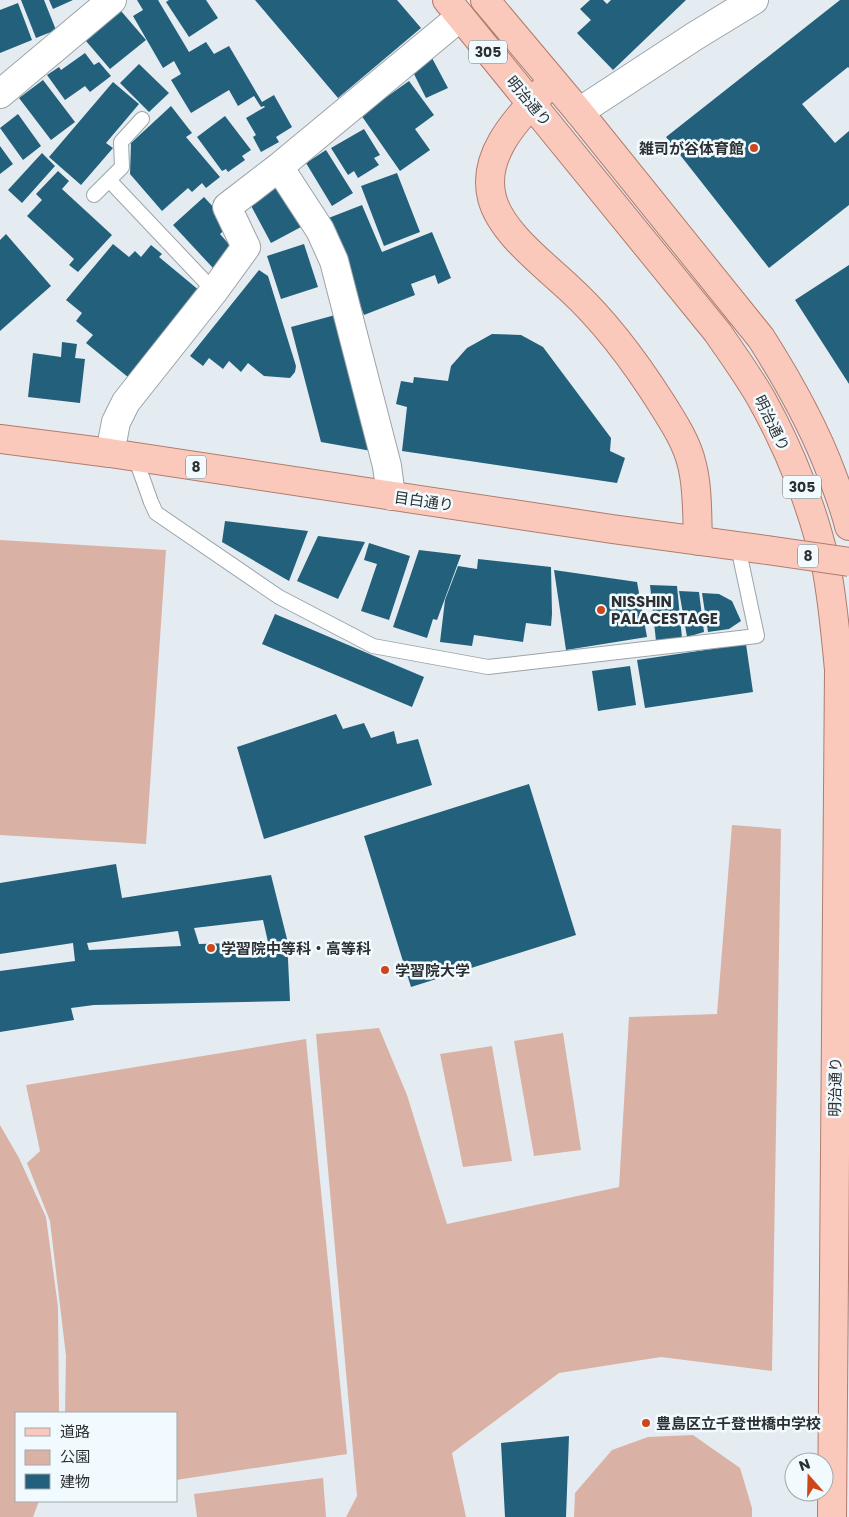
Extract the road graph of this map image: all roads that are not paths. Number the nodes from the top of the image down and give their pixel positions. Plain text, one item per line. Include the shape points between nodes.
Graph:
1 (112, 0) edge
2 (485, 0) edge
3 (754, 0) edge
4 (453, 9) edge
5 (552, 81) junction
6 (0, 94) edge
7 (531, 104) junction
8 (579, 112) junction
9 (142, 119) dead end
10 (279, 167) junction
11 (110, 180) junction
12 (94, 195) dead end
13 (214, 291) junction
14 (0, 439) edge
15 (122, 455) junction
16 (391, 496) junction
17 (849, 526) edge
18 (698, 541) junction
19 (738, 547) junction
20 (849, 562) edge
21 (832, 1517) edge

1 - 6 street
2 - 5 main road, 明治通り / 305
3 - 8 street
4 - 7 main road, 明治通り / 305
4 - 10 street
5 - 7 main road
5 - 8 main road, 明治通り / 305
7 - 18 main road via 505,134 495,157 490,179 492,198 515,238 574,292 613,335 672,420 692,466
7 - 21 main road, 明治通り / 305 via 743,368 778,430 800,483 826,570 839,670
8 - 17 main road, 明治通り / 305 via 761,338 782,370 809,419
9 - 11 lane via 121,142 122,167
10 - 13 street via 227,207 246,248
10 - 16 street via 320,230 334,261 387,466
11 - 12 lane
11 - 13 lane
13 - 15 street via 126,402 116,422
14 - 15 main road, 目白通り / 8
15 - 16 main road, 目白通り / 8
15 - 19 lane via 156,512 279,597 374,646 488,667 756,636
16 - 18 main road, 目白通り / 8
18 - 19 main road, 目白通り / 8
19 - 20 main road, 目白通り / 8, bridge

